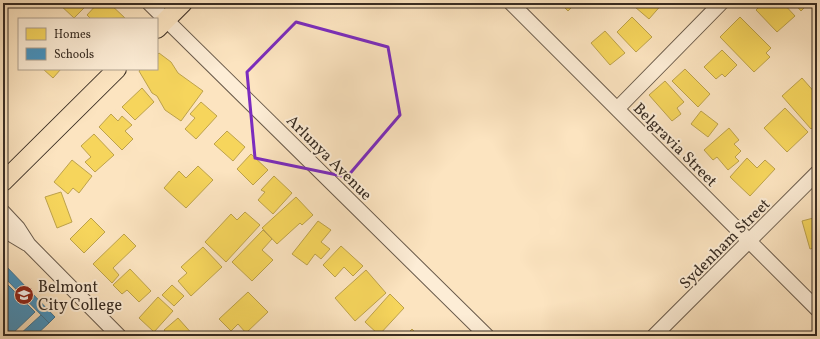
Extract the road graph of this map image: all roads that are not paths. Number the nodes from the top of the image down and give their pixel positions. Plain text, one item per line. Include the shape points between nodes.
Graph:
1 (183, 3) edge
2 (511, 3) edge
3 (721, 3) edge
4 (158, 14) edge
5 (101, 70) edge
6 (115, 70) edge
7 (617, 109) junction
8 (3, 166) edge
9 (817, 173) edge
10 (3, 182) edge
11 (3, 212) edge
12 (3, 228) edge
13 (749, 242) junction
14 (29, 245) junction
15 (817, 309) edge
16 (119, 336) edge
17 (487, 336) edge
18 (654, 336) edge

1 - 4 main road
2 - 7 street, Belgravia Street
3 - 7 street
4 - 17 street, Arlunya Avenue
5 - 8 main road
6 - 10 main road
7 - 13 street, Belgravia Street
9 - 13 street, Sydenham Street
11 - 14 street
12 - 14 street
13 - 15 street, Belgravia Street
13 - 18 street, Sydenham Street
14 - 16 street

